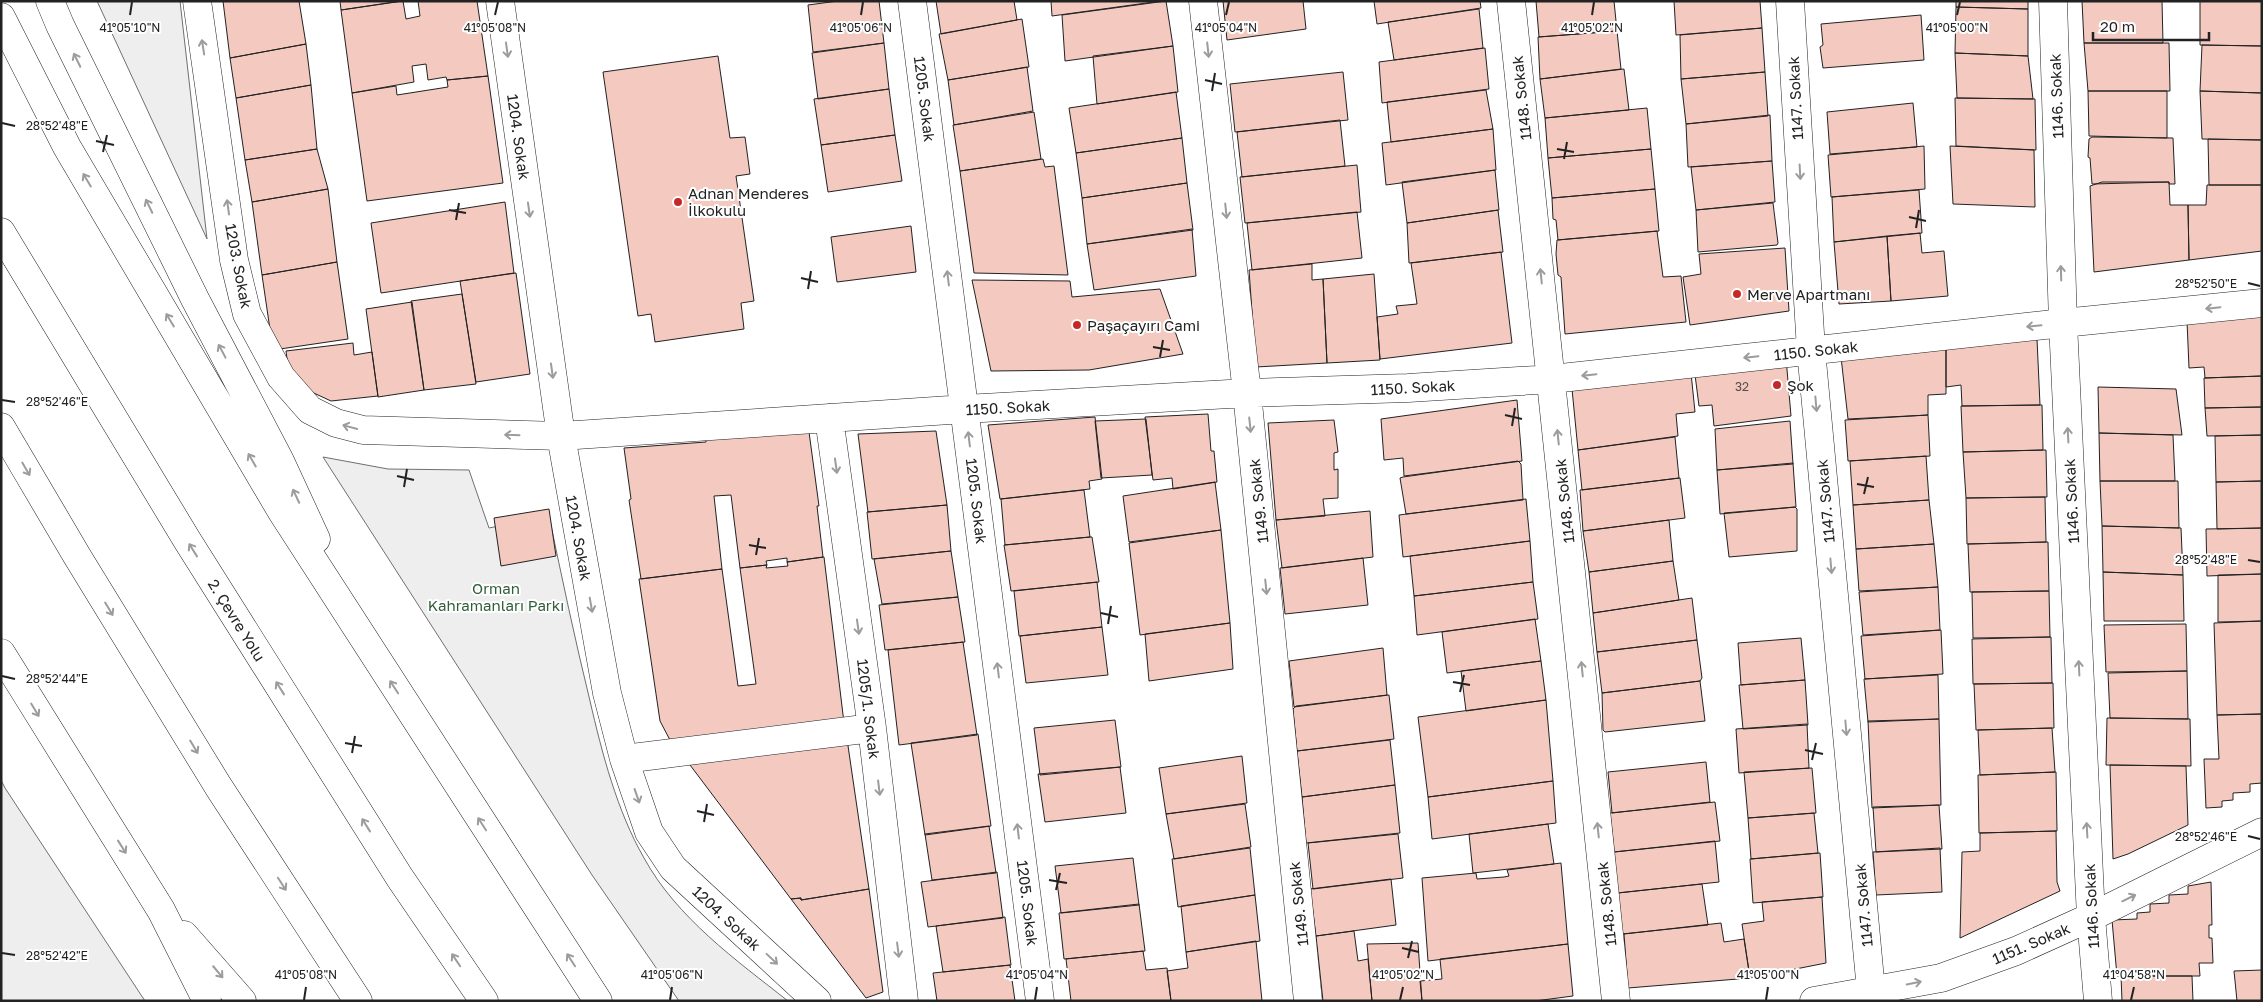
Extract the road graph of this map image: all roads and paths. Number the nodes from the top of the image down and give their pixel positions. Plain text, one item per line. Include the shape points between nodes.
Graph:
1 (50, 1) edge
2 (196, 1) edge
3 (500, 1) edge
4 (912, 1) edge
5 (1203, 1) edge
6 (1511, 1) edge
7 (1790, 1) edge
8 (2053, 1) edge
9 (1, 17) edge
10 (1, 48) edge
11 (68, 147) junction
12 (1, 232) edge
13 (2262, 303) edge
14 (2063, 323) junction
15 (1811, 350) junction
16 (1552, 379) junction
17 (1247, 393) junction
18 (965, 409) junction
19 (829, 418) junction
20 (1, 427) edge
21 (561, 436) junction
22 (361, 635) junction
23 (1, 653) edge
24 (872, 728) junction
25 (624, 759) junction
26 (2262, 832) edge
27 (161, 910) junction
28 (2091, 917) junction
29 (1871, 996) edge
30 (207, 1001) edge
31 (242, 1001) edge
32 (358, 1001) edge
33 (484, 1001) edge
34 (598, 1001) edge
35 (817, 1001) edge
36 (904, 1001) edge
37 (1040, 1001) edge
38 (1308, 1001) edge
39 (1616, 1001) edge
40 (1814, 1001) edge
41 (2098, 1001) edge

22 -> 1 main road via 280,461 191,290
21 -> 2 main road, 1203. Sokak via 363,430 336,423 310,410 281,378 247,314 236,269
3 -> 21 main road, 1204. Sokak
18 -> 4 main road, 1205. Sokak
5 -> 17 main road, 1149. Sokak
16 -> 6 main road, 1148. Sokak
7 -> 15 main road, 1147. Sokak
14 -> 8 main road, 1146. Sokak
9 - 11 main road
10 - 11 main road
22 -> 11 main road via 282,512
33 -> 12 main road, 2. Çevre Yolu via 400,878 192,549
13 -> 14 main road, 1150. Sokak
14 -> 15 main road, 1150. Sokak
28 -> 14 main road, 1146. Sokak
15 -> 16 main road, 1150. Sokak
15 -> 29 main road, 1147. Sokak
16 - 17 main road, 1150. Sokak
39 -> 16 main road, 1148. Sokak
17 - 18 main road, 1150. Sokak
17 -> 38 main road, 1149. Sokak
18 - 19 main road, 1150. Sokak
37 -> 18 main road, 1205. Sokak
19 - 21 main road, 1150. Sokak
19 -> 24 main road, 1205/1. Sokak
20 -> 32 main road via 218,786
21 -> 25 main road, 1204. Sokak via 607,693
34 -> 22 main road
23 -> 27 main road
24 - 25 main road
24 -> 36 main road, 1205/1. Sokak
25 -> 35 main road, 1204. Sokak via 650,832 673,868
28 -> 26 main road, 1151. Sokak
27 - 30 main road
27 -> 31 main road
29 -> 28 main road, 1151. Sokak via 1941,978 2016,951
28 - 41 main road, 1146. Sokak
29 - 40 main road, 1151. Sokak

